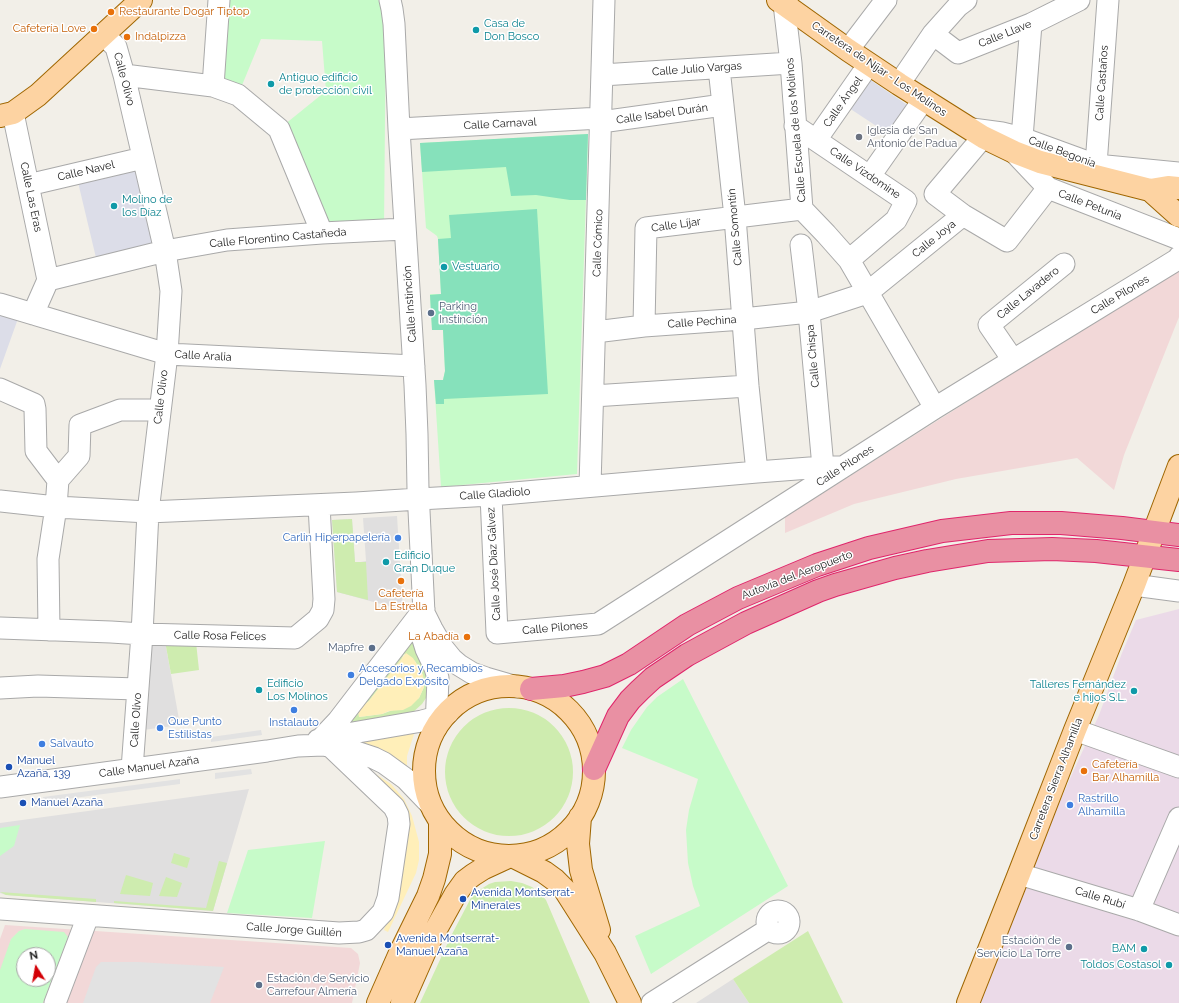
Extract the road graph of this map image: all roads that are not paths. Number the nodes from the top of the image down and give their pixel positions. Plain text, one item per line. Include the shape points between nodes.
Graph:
1 (141, 0) edge
2 (219, 0) edge
3 (390, 0) edge
4 (604, 0) edge
5 (886, 0) edge
6 (966, 0) edge
7 (1079, 0) edge
8 (1108, 0) edge
9 (783, 1) edge
10 (1031, 24) junction
11 (933, 34) junction
12 (104, 35) junction
13 (848, 50) junction
14 (791, 63) junction
15 (869, 64) junction
16 (719, 68) junction
17 (124, 75) junction
18 (602, 75) junction
19 (899, 84) junction
20 (212, 86) junction
21 (924, 99) junction
22 (723, 105) junction
23 (7, 115) edge
24 (601, 120) junction
25 (795, 126) junction
26 (399, 129) junction
27 (976, 132) junction
28 (816, 140) junction
29 (1018, 145) junction
30 (143, 158) junction
31 (1095, 170) junction
32 (1179, 173) edge
33 (870, 176) junction
34 (28, 185) junction
35 (1048, 188) junction
36 (1179, 188) edge
37 (1150, 190) junction
38 (802, 209) junction
39 (963, 215) junction
40 (1179, 216) edge
41 (735, 217) junction
42 (405, 229) junction
43 (322, 233) junction
44 (1179, 238) edge
45 (801, 245) dead end
46 (165, 251) junction
47 (1179, 257) edge
48 (849, 260) junction
49 (1064, 264) dead end
50 (48, 280) junction
51 (867, 293) junction
52 (0, 304) edge
53 (809, 312) junction
54 (32, 314) junction
55 (743, 319) junction
56 (644, 326) junction
57 (595, 332) junction
58 (166, 354) junction
59 (1012, 360) junction
60 (414, 366) junction
61 (748, 386) junction
62 (0, 389) edge
63 (593, 396) junction
64 (935, 408) junction
65 (160, 410) junction
66 (1179, 466) edge
67 (833, 467) junction
68 (757, 472) junction
69 (58, 480) junction
70 (590, 486) junction
71 (491, 495) junction
72 (419, 499) junction
73 (0, 501) edge
74 (319, 505) junction
75 (56, 507) junction
76 (148, 512) junction
77 (1154, 532) junction
78 (1179, 535) edge
79 (1145, 556) junction
80 (1179, 560) edge
81 (1134, 585) junction
82 (1179, 591) edge
83 (424, 611) junction
84 (0, 628) edge
85 (49, 630) junction
86 (497, 633) joint
87 (142, 634) junction
88 (0, 688) edge
89 (524, 688) junction
90 (138, 689) junction
91 (440, 719) junction
92 (1075, 730) junction
93 (325, 742) junction
94 (1179, 767) edge
95 (132, 769) junction
96 (594, 769) junction
97 (0, 787) edge
98 (435, 812) junction
99 (580, 817) junction
100 (1179, 818) edge
101 (511, 856) junction
102 (1020, 874) junction
103 (0, 909) edge
104 (1139, 910) junction
105 (88, 916) junction
106 (1179, 925) edge
107 (769, 929) dead end
108 (605, 953) junction
109 (55, 1003) edge
110 (378, 1003) edge
111 (402, 1003) edge
112 (630, 1003) edge
113 (652, 1003) edge
114 (968, 1003) edge

1 - 12 main road
2 - 20 street
3 - 26 street, Calle Instinción via 394,20
4 - 18 street, Calle Cómico
5 - 13 street
6 - 11 street
7 - 10 street, Calle Llave
8 - 31 street, Calle Castaños
9 - 13 main road, Carretera de Níjar - Los Molinos
9 - 14 street, Calle Escuela de los Molinos
10 - 11 street, Calle Llave via 958,52
10 - 29 street
11 - 19 street
12 - 17 street, Calle Olivo via 116,47
12 - 23 main road via 38,95
13 - 15 main road, Carretera de Níjar - Los Molinos
14 - 16 street, Calle Julio Vargas
14 - 25 street, Calle Escuela de los Molinos
15 - 19 main road, Carretera de Níjar - Los Molinos
15 - 28 street, Calle Ángel
16 - 18 street, Calle Julio Vargas
16 - 22 street, Calle Somontín
17 - 20 street
17 - 30 street, Calle Olivo
18 - 24 street, Calle Cómico
19 - 21 main road, Carretera de Níjar - Los Molinos
20 - 43 street via 238,95 279,129
21 - 27 main road, Carretera de Níjar - Los Molinos
21 - 33 street
22 - 24 street, Calle Isabel Durán
22 - 41 street, Calle Somontín
23 - 34 street, Calle Las Eras
24 - 26 street, Calle Carnaval
24 - 57 street, Calle Cómico
25 - 28 street, Calle Vizdomine
25 - 38 street, Calle Escuela de los Molinos
26 - 42 street, Calle Instinción
27 - 29 main road, Carretera de Níjar - Los Molinos
27 - 39 street, Calle Joya via 935,194
28 - 33 street, Calle Vizdomine
29 - 31 main road, Carretera de Níjar - Los Molinos via 1040,162
29 - 35 street, Calle Petunia
30 - 34 street, Calle Navel
30 - 46 street, Calle Olivo
31 - 32 street, Calle Begonia
31 - 37 main road, Carretera de Níjar - Los Molinos
33 - 48 street, Calle Vizdomine via 906,201 896,220
34 - 50 street, Calle Las Eras
35 - 39 street via 1007,241
35 - 44 street, Calle Petunia
36 - 37 main road
37 - 40 main road
38 - 41 street, Calle Líjar
38 - 48 street, Calle Escuela de los Molinos
39 - 51 street, Calle Joya
41 - 55 street, Calle Somontín
41 - 56 street, Calle Líjar via 646,228
42 - 43 street, Calle Florentino Castañeda
42 - 60 street, Calle Instinción
43 - 46 street, Calle Florentino Castañeda via 227,240
45 - 53 street, Calle Chispa
46 - 50 street, Calle Florentino Castañeda
46 - 58 street, Calle Olivo via 171,291
47 - 59 street, Calle Pilones
48 - 51 street, Calle Escuela de los Molinos
49 - 59 street, Calle Lavadero via 989,325
50 - 54 street
51 - 53 street, Calle Joya
51 - 64 street, Calle Escuela de los Molinos
52 - 54 street, Calle Aralia
53 - 55 street, Calle Pechina
53 - 67 street, Calle Chispa
54 - 58 street, Calle Aralia
55 - 56 street, Calle Pechina
55 - 61 street, Calle Somontín
56 - 57 street, Calle Pechina
57 - 63 street, Calle Cómico
58 - 60 street, Calle Aralia
58 - 65 street, Calle Olivo
59 - 64 street, Calle Pilones
60 - 72 street, Calle Instinción
61 - 63 street
61 - 68 street, Calle Somontín
62 - 69 street via 34,404 36,451
63 - 70 street, Calle Cómico
64 - 67 street, Calle Pilones
65 - 69 street via 120,410 80,425 79,456
65 - 76 street, Calle Olivo
66 - 77 main road, Carretera Sierra Alhamilla
67 - 68 street, Calle Gladiolo
67 - 86 street, Calle Pilones via 598,624
68 - 70 street, Calle Gladiolo
69 - 75 street
70 - 71 street, Calle Gladiolo
71 - 72 street, Calle Gladiolo
71 - 86 street, Calle José Díaz Gálvez
72 - 74 street, Calle Gladiolo
72 - 83 street, Calle Instinción
73 - 75 street, Calle Gladiolo
74 - 76 street, Calle Gladiolo
74 - 87 street, Calle Rosa Felices via 323,610 321,615 295,638
75 - 76 street, Calle Gladiolo
75 - 85 street via 48,559
76 - 87 street, Calle Olivo
77 - 78 highway, Autovía del Aeropuerto
77 - 79 main road, Carretera Sierra Alhamilla
77 - 89 highway, Autovía del Aeropuerto via 1061,523 1011,523 942,531 869,548 817,565 738,598 687,625 630,664 606,676 564,686
79 - 80 highway, Autovía del Aeropuerto
79 - 81 main road, Carretera Sierra Alhamilla
79 - 96 highway, Autovía del Aeropuerto via 1052,549 988,551 895,568 818,591 739,626 687,655 653,678 630,700 618,716
81 - 82 street
81 - 92 main road, Carretera Sierra Alhamilla
83 - 89 street, Calle Instinción via 443,648 459,665 486,678
83 - 91 street, Calle Instinción via 422,636 438,678
83 - 93 street via 338,721
84 - 85 street, Calle Rosa Felices
85 - 87 street, Calle Rosa Felices
87 - 90 street, Calle Olivo
88 - 90 street via 38,686
89 - 91 main road via 499,687 482,691 461,702
89 - 96 main road via 546,695 576,719 590,746
90 - 95 street, Calle Olivo
91 - 93 street, Calle Manuel Azaña via 335,736
91 - 98 main road via 428,744 424,768 425,786
92 - 94 street
92 - 102 main road, Carretera Sierra Alhamilla
93 - 95 street, Calle Manuel Azaña
93 - 98 street, Calle Manuel Azaña via 384,763 411,784
93 - 105 street, Calle Jorge Guillén via 394,807 398,815 399,824 388,898 383,912 366,930 339,933
95 - 97 street, Calle Manuel Azaña
96 - 99 main road via 592,790
98 - 101 main road via 450,833 471,847 494,855
98 - 110 main road via 440,854 434,879
99 - 101 main road via 562,838 551,845 530,854
99 - 108 main road via 578,844 581,870
100 - 104 street
101 - 108 main road via 544,872 561,885
101 - 111 main road via 484,868 460,887 436,928
102 - 104 street, Calle Rubí
102 - 114 main road, Carretera Sierra Alhamilla
103 - 105 street, Calle Jorge Guillén
104 - 106 street, Calle Rubí
105 - 109 street
107 - 113 street
108 - 112 main road

